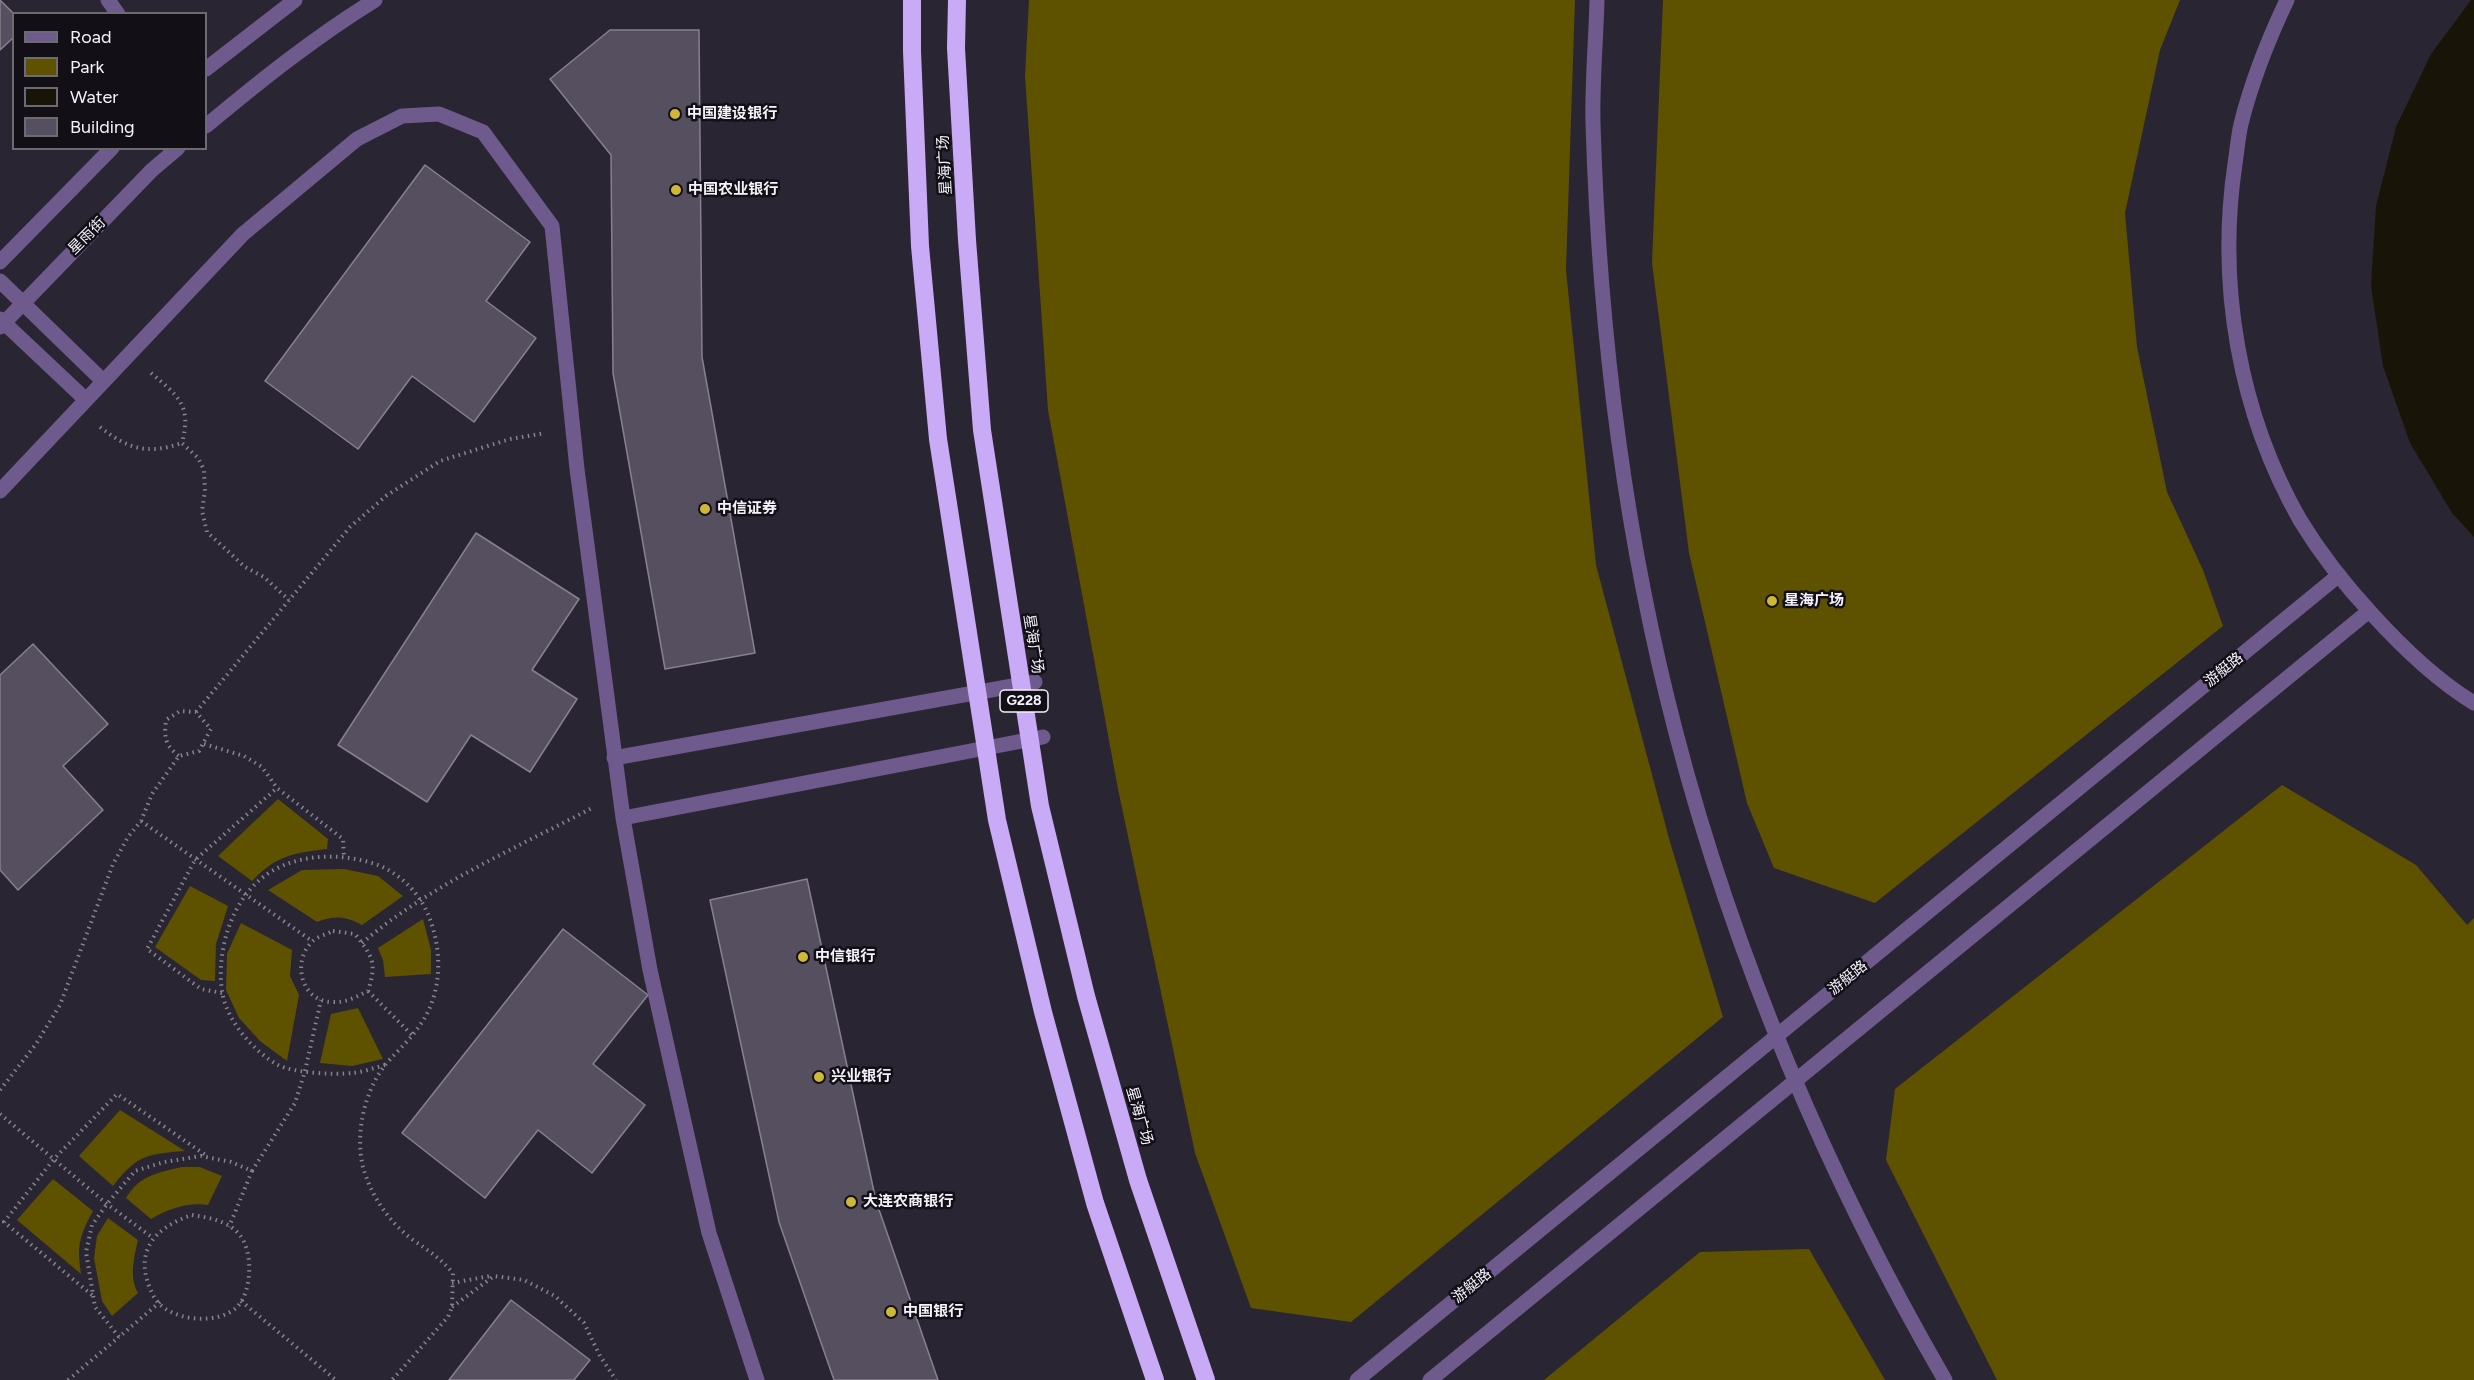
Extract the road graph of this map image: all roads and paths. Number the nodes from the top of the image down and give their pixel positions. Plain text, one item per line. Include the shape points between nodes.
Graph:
1 (295, 0) edge
2 (375, 0) edge
3 (912, 0) edge
4 (957, 0) edge
5 (1597, 0) edge
6 (2287, 0) edge
7 (207, 68) edge
8 (207, 125) edge
9 (110, 150) edge
10 (176, 150) edge
11 (0, 262) edge
12 (0, 281) edge
13 (23, 303) junction
14 (1, 323) edge
15 (128, 354) junction
16 (103, 381) junction
17 (81, 404) junction
18 (573, 429) junction
19 (182, 443) junction
20 (0, 491) edge
21 (2339, 575) junction
22 (289, 600) junction
23 (2368, 610) junction
24 (1028, 683) junction
25 (976, 693) junction
26 (2474, 704) edge
27 (196, 712) junction
28 (1036, 738) junction
29 (204, 744) junction
30 (986, 748) junction
31 (179, 756) junction
32 (614, 758) junction
33 (277, 788) junction
34 (619, 794) junction
35 (623, 818) junction
36 (141, 821) junction
37 (344, 858) junction
38 (195, 860) junction
39 (245, 895) junction
40 (422, 900) junction
41 (312, 941) junction
42 (362, 943) junction
43 (368, 992) junction
44 (222, 993) junction
45 (321, 1000) junction
46 (1778, 1035) junction
47 (412, 1036) junction
48 (385, 1065) junction
49 (306, 1071) junction
50 (1796, 1080) junction
51 (0, 1090) edge
52 (0, 1114) edge
53 (210, 1158) junction
54 (54, 1160) junction
55 (252, 1171) junction
56 (107, 1204) junction
57 (229, 1227) junction
58 (153, 1238) junction
59 (494, 1276) junction
60 (452, 1283) junction
61 (93, 1295) junction
62 (160, 1302) junction
63 (241, 1302) junction
64 (452, 1306) junction
65 (120, 1337) junction
66 (68, 1380) edge
67 (336, 1380) edge
68 (392, 1380) edge
69 (616, 1380) edge
70 (757, 1380) edge
71 (1155, 1380) edge
72 (1206, 1380) edge
73 (1356, 1380) edge
74 (1430, 1380) edge
75 (1945, 1380) edge

1 - 7 street
2 - 8 street via 264,78
3 - 25 highway, 星海广场 / G228 via 920,246 936,417
4 - 24 highway, 星海广场 / G228 via 967,240 982,430
5 - 46 street via 1593,120 1599,253 1626,492 1676,733 1745,957
6 - 21 street via 2264,47 2241,125 2228,206 2229,287 2241,368 2265,446 2301,520
9 - 11 street
10 - 13 street, 星雨街
12 - 13 street
13 - 14 street, 星雨街
13 - 16 street
14 - 17 street
15 - 16 street
15 - 18 street via 243,234 357,139 402,116 439,114 483,132 552,226
15 - 19 path via 177,395 186,412
16 - 17 street
17 - 19 path via 129,446 148,450
17 - 20 street
18 - 22 path via 510,439 440,461 386,496 350,527
18 - 32 street
19 - 22 path via 204,470 202,511 207,532
21 - 23 street
21 - 46 street, 游艇路
22 - 27 path
23 - 26 street via 2403,648
23 - 50 street
24 - 25 street
24 - 28 highway, 星海广场 / G228
25 - 30 highway, 星海广场 / G228
25 - 32 street
27 - 29 path via 211,729
27 - 31 path via 180,711 166,720 164,737 168,748
28 - 30 street
28 - 72 highway, 星海广场 / G228 via 1040,806 1089,1008 1138,1180
29 - 31 path via 200,751
29 - 33 path via 244,756 262,767
30 - 35 street
30 - 71 highway, 星海广场 / G228 via 997,820 1043,1012 1095,1203
31 - 36 path via 152,794
32 - 34 street
33 - 37 path via 343,839
33 - 38 path
34 - 35 street
34 - 40 path
35 - 70 street via 650,970 709,1233
36 - 38 path
36 - 51 path via 114,864 60,1005
37 - 39 path via 298,859 271,872
37 - 40 path via 379,865 412,887
38 - 39 path
38 - 44 path via 147,949 201,989
39 - 41 path
39 - 44 path via 230,924 221,957
40 - 42 path
40 - 47 path via 434,926 440,958 435,995
41 - 42 path via 333,931 355,934
41 - 45 path via 300,970 304,986
42 - 43 path via 370,952 375,970
43 - 45 path via 346,1002
43 - 47 path
44 - 49 path via 235,1023 252,1044 279,1066
45 - 49 path
46 - 50 street
46 - 73 street, 游艇路
47 - 48 path
48 - 49 path via 353,1073
48 - 60 path via 360,1124 363,1167 382,1210 412,1239 439,1256 453,1273
49 - 55 path via 295,1102
50 - 74 street
50 - 75 street via 1848,1200
52 - 54 path
53 - 54 path via 117,1094
53 - 55 path
53 - 56 path via 164,1162 135,1171
54 - 56 path
54 - 61 path via 4,1222
55 - 57 path
56 - 58 path
56 - 61 path via 92,1226 86,1252
57 - 58 path via 216,1219 192,1215 172,1222
57 - 63 path via 239,1234 248,1253 250,1275
58 - 62 path via 146,1256 146,1278 154,1298
59 - 60 path
59 - 64 path
59 - 69 path via 524,1280 555,1296 584,1323
60 - 64 path
61 - 65 path via 95,1307
62 - 63 path via 177,1315 197,1320 218,1317
62 - 65 path
63 - 67 path
64 - 68 path via 448,1317
65 - 66 path

